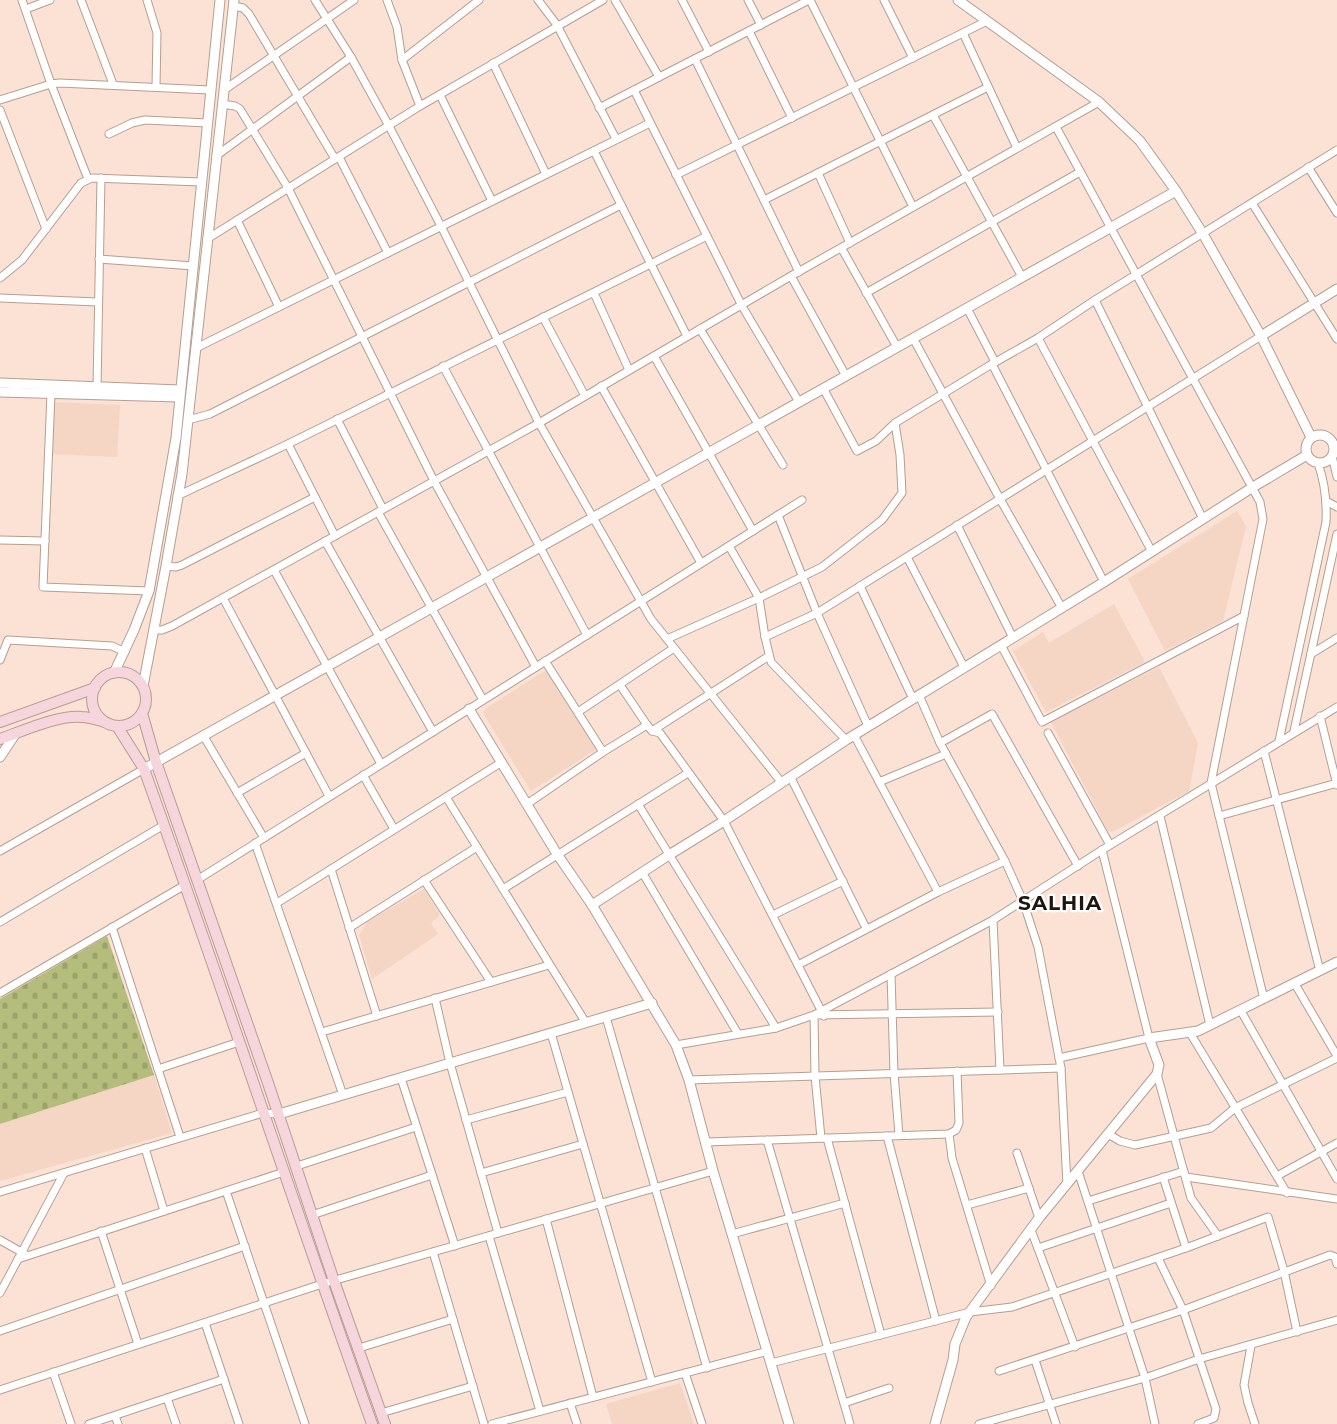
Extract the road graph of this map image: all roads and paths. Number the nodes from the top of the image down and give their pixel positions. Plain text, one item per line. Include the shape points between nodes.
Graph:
1 (22, 0) edge
2 (50, 0) edge
3 (81, 0) edge
4 (148, 0) edge
5 (220, 0) edge
6 (314, 0) edge
7 (354, 0) edge
8 (387, 0) edge
9 (479, 0) edge
10 (538, 0) edge
11 (603, 0) edge
12 (614, 0) edge
13 (682, 0) edge
14 (748, 0) edge
15 (810, 0) edge
16 (884, 0) edge
17 (958, 0) edge
18 (234, 3) edge
19 (26, 9) junction
20 (326, 20) junction
21 (987, 21) junction
22 (557, 25) junction
23 (761, 25) junction
24 (749, 31) junction
25 (963, 33) junction
26 (708, 52) junction
27 (273, 56) junction
28 (351, 57) junction
29 (913, 58) junction
30 (695, 59) junction
31 (402, 60) junction
32 (492, 63) junction
33 (659, 77) junction
34 (51, 84) junction
35 (113, 84) junction
36 (156, 87) junction
37 (988, 87) junction
38 (853, 88) junction
39 (210, 90) junction
40 (224, 90) junction
41 (634, 90) junction
42 (440, 95) junction
43 (298, 96) junction
44 (0, 100) edge
45 (1099, 102) junction
46 (222, 104) junction
47 (420, 106) junction
48 (599, 108) junction
49 (0, 110) edge
50 (933, 115) junction
51 (792, 118) junction
52 (207, 123) junction
53 (650, 123) junction
54 (389, 126) junction
55 (1056, 127) junction
56 (254, 129) junction
57 (109, 134) dead end
58 (616, 139) junction
59 (880, 142) junction
60 (737, 146) junction
61 (1018, 148) junction
62 (594, 150) junction
63 (1337, 150) edge
64 (216, 156) junction
65 (337, 158) junction
66 (1308, 168) junction
67 (1080, 172) junction
68 (818, 173) junction
69 (546, 174) junction
70 (676, 176) junction
71 (967, 177) junction
72 (88, 178) junction
73 (101, 178) junction
74 (201, 182) junction
75 (288, 188) junction
76 (1176, 191) junction
77 (764, 200) junction
78 (492, 201) junction
79 (1252, 203) junction
80 (621, 205) junction
81 (913, 207) junction
82 (1337, 213) edge
83 (237, 220) junction
84 (992, 222) junction
85 (441, 226) junction
86 (1111, 228) junction
87 (46, 229) junction
88 (1203, 234) junction
89 (707, 236) junction
90 (207, 239) junction
91 (850, 243) junction
92 (842, 248) junction
93 (388, 253) junction
94 (99, 259) junction
95 (651, 264) junction
96 (193, 266) junction
97 (799, 272) junction
98 (1136, 274) junction
99 (791, 276) junction
100 (1022, 277) junction
101 (0, 278) edge
102 (334, 280) junction
103 (469, 282) junction
104 (1337, 289) edge
105 (594, 293) junction
106 (866, 293) junction
107 (0, 298) edge
108 (1095, 300) junction
109 (98, 302) junction
110 (1314, 304) junction
111 (742, 306) junction
112 (279, 307) junction
113 (967, 308) junction
114 (543, 317) junction
115 (700, 329) junction
116 (687, 336) junction
117 (1261, 336) junction
118 (362, 337) junction
119 (913, 338) junction
120 (1038, 338) junction
121 (1337, 339) edge
122 (498, 340) junction
123 (897, 347) junction
124 (196, 348) junction
125 (654, 356) junction
126 (993, 363) junction
127 (443, 366) junction
128 (629, 370) junction
129 (846, 376) junction
130 (1194, 379) junction
131 (0, 383) edge
132 (97, 386) junction
133 (601, 386) junction
134 (823, 388) junction
135 (0, 392) edge
136 (390, 393) junction
137 (51, 394) junction
138 (180, 394) junction
139 (943, 394) junction
140 (585, 396) junction
141 (799, 402) junction
142 (1148, 408) junction
143 (337, 419) junction
144 (188, 420) junction
145 (539, 423) junction
146 (895, 423) junction
147 (758, 425) junction
148 (1311, 437) junction
149 (1093, 441) junction
150 (288, 444) junction
151 (1335, 450) edge
152 (488, 451) junction
153 (708, 452) junction
154 (1306, 455) junction
155 (1318, 463) junction
156 (783, 465) dead end
157 (1046, 470) junction
158 (1337, 477) edge
159 (434, 481) junction
160 (655, 482) junction
161 (1253, 487) junction
162 (177, 496) junction
163 (315, 496) junction
164 (1000, 499) junction
165 (802, 500) dead end
166 (1326, 501) junction
167 (1337, 507) edge
168 (380, 510) junction
169 (778, 515) junction
170 (593, 517) junction
171 (1203, 519) junction
172 (957, 526) junction
173 (753, 531) junction
174 (1337, 534) edge
175 (335, 536) junction
176 (0, 540) edge
177 (45, 541) junction
178 (325, 541) junction
179 (729, 546) junction
180 (540, 547) junction
181 (1152, 552) junction
182 (906, 557) junction
183 (701, 563) junction
184 (166, 566) junction
185 (274, 570) junction
186 (487, 576) junction
187 (803, 576) junction
188 (1104, 582) junction
189 (860, 586) junction
190 (149, 591) junction
191 (223, 598) junction
192 (759, 598) junction
193 (641, 601) junction
194 (432, 607) junction
195 (1062, 608) junction
196 (817, 613) junction
197 (1244, 616) junction
198 (153, 630) junction
199 (588, 635) junction
200 (379, 637) junction
201 (765, 637) junction
202 (1013, 638) junction
203 (1337, 638) edge
204 (667, 639) junction
205 (1001, 645) junction
206 (674, 648) junction
207 (125, 652) junction
208 (1311, 654) junction
209 (769, 656) junction
210 (0, 660) edge
211 (545, 661) junction
212 (327, 666) junction
213 (536, 667) junction
214 (964, 667) junction
215 (114, 673) junction
216 (620, 685) junction
217 (143, 686) junction
218 (95, 688) junction
219 (712, 693) junction
220 (275, 695) junction
221 (916, 697) junction
222 (483, 700) junction
223 (1337, 706) edge
224 (470, 708) junction
225 (578, 712) junction
226 (142, 713) junction
227 (1320, 716) junction
228 (0, 722) edge
229 (106, 723) junction
230 (647, 725) junction
231 (117, 726) junction
232 (868, 726) junction
233 (1294, 731) junction
234 (433, 732) junction
235 (652, 732) junction
236 (1048, 733) dead end
237 (16, 734) junction
238 (203, 735) junction
239 (854, 735) junction
240 (0, 739) edge
241 (846, 740) junction
242 (1279, 741) junction
243 (940, 744) junction
244 (1264, 751) junction
245 (604, 752) junction
246 (306, 753) junction
247 (946, 754) junction
248 (0, 757) edge
249 (156, 762) junction
250 (502, 762) junction
251 (381, 764) junction
252 (144, 768) junction
253 (688, 773) junction
254 (363, 775) junction
255 (790, 776) junction
256 (879, 782) junction
257 (782, 783) junction
258 (1211, 783) junction
259 (1337, 784) edge
260 (237, 793) junction
261 (329, 796) junction
262 (446, 797) junction
263 (1276, 800) junction
264 (527, 804) junction
265 (638, 804) junction
266 (1160, 816) junction
267 (1219, 816) junction
268 (724, 821) junction
269 (164, 825) junction
270 (394, 829) junction
271 (264, 838) junction
272 (256, 843) junction
273 (1110, 846) junction
274 (477, 847) junction
275 (1102, 850) junction
276 (0, 851) edge
277 (557, 854) junction
278 (669, 855) junction
279 (1005, 861) junction
280 (1078, 866) junction
281 (331, 869) junction
282 (642, 872) junction
283 (196, 880) junction
284 (424, 880) junction
285 (843, 881) junction
286 (185, 885) junction
287 (503, 889) junction
288 (938, 892) junction
289 (1023, 901) junction
290 (276, 903) junction
291 (592, 905) junction
292 (773, 915) junction
293 (993, 920) junction
294 (0, 922) edge
295 (112, 927) junction
296 (349, 928) junction
297 (866, 928) junction
298 (1337, 962) edge
299 (549, 965) junction
300 (798, 965) junction
301 (1320, 971) junction
302 (891, 974) junction
303 (491, 982) junction
304 (1295, 984) junction
305 (0, 993) edge
306 (435, 998) junction
307 (1264, 999) junction
308 (652, 1003) junction
309 (1241, 1011) junction
310 (998, 1012) junction
311 (823, 1013) junction
312 (892, 1013) junction
313 (814, 1015) junction
314 (376, 1016) junction
315 (606, 1017) junction
316 (586, 1023) junction
317 (1210, 1025) junction
318 (776, 1028) junction
319 (322, 1032) junction
320 (551, 1033) junction
321 (1190, 1033) junction
322 (738, 1034) junction
323 (1150, 1038) junction
324 (239, 1042) junction
325 (676, 1045) junction
326 (1337, 1057) edge
327 (1059, 1058) junction
328 (450, 1063) junction
329 (1061, 1068) junction
330 (158, 1069) junction
331 (1000, 1070) junction
332 (957, 1071) junction
333 (894, 1073) junction
334 (1157, 1074) junction
335 (815, 1076) junction
336 (400, 1078) junction
337 (689, 1080) junction
338 (1284, 1084) junction
339 (568, 1092) junction
340 (343, 1095) junction
341 (1235, 1108) junction
342 (263, 1113) junction
343 (278, 1114) junction
344 (466, 1120) junction
345 (416, 1127) junction
346 (949, 1134) junction
347 (1108, 1134) junction
348 (887, 1136) junction
349 (899, 1136) junction
350 (1175, 1136) junction
351 (180, 1137) junction
352 (824, 1138) junction
353 (767, 1140) junction
354 (706, 1142) junction
355 (1337, 1143) edge
356 (583, 1144) junction
357 (145, 1148) junction
358 (1321, 1151) junction
359 (1016, 1153) dead end
360 (297, 1166) junction
361 (713, 1170) junction
362 (1078, 1171) junction
363 (284, 1172) junction
364 (64, 1173) junction
365 (481, 1174) junction
366 (1185, 1174) junction
367 (432, 1175) junction
368 (1277, 1176) junction
369 (1163, 1177) junction
370 (1337, 1179) edge
371 (1067, 1185) junction
372 (655, 1188) junction
373 (1029, 1188) junction
374 (226, 1191) junction
375 (0, 1192) edge
376 (1287, 1193) junction
377 (1337, 1200) edge
378 (1088, 1202) junction
379 (845, 1203) junction
380 (1171, 1203) junction
381 (600, 1204) junction
382 (967, 1205) junction
383 (164, 1211) junction
384 (312, 1215) junction
385 (790, 1218) junction
386 (1039, 1218) junction
387 (546, 1219) junction
388 (1097, 1229) junction
389 (1031, 1230) junction
390 (101, 1231) junction
391 (498, 1233) junction
392 (732, 1234) junction
393 (489, 1236) junction
394 (1218, 1236) junction
395 (0, 1240) edge
396 (245, 1246) junction
397 (455, 1246) junction
398 (1038, 1248) junction
399 (1186, 1248) junction
400 (433, 1252) junction
401 (22, 1256) junction
402 (1158, 1258) junction
403 (1337, 1264) edge
404 (1284, 1271) junction
405 (1111, 1274) junction
406 (334, 1281) junction
407 (322, 1284) junction
408 (991, 1286) junction
409 (120, 1289) junction
410 (1055, 1292) junction
411 (0, 1293) edge
412 (264, 1303) junction
413 (1183, 1310) junction
414 (970, 1312) junction
415 (453, 1319) junction
416 (1337, 1320) edge
417 (936, 1321) junction
418 (205, 1323) junction
419 (1129, 1329) junction
420 (0, 1331) edge
421 (1296, 1332) junction
422 (881, 1335) junction
423 (138, 1344) junction
424 (1251, 1346) junction
425 (1075, 1347) junction
426 (359, 1348) junction
427 (828, 1348) junction
428 (768, 1351) junction
429 (1199, 1359) junction
430 (1034, 1360) junction
431 (771, 1363) junction
432 (707, 1368) junction
433 (998, 1371) dead end
434 (53, 1372) junction
435 (685, 1373) junction
436 (1145, 1378) junction
437 (224, 1379) junction
438 (652, 1382) junction
439 (473, 1386) junction
440 (889, 1388) dead end
441 (0, 1390) edge
442 (593, 1397) junction
443 (166, 1398) junction
444 (570, 1403) junction
445 (844, 1403) junction
446 (1049, 1405) junction
447 (540, 1411) junction
448 (380, 1412) junction
449 (115, 1416) junction
450 (518, 1421) edge
451 (71, 1424) edge
452 (90, 1424) edge
453 (118, 1424) edge
454 (176, 1424) edge
455 (239, 1424) edge
456 (305, 1424) edge
457 (372, 1424) edge
458 (385, 1424) edge
459 (484, 1424) edge
460 (492, 1424) edge
461 (578, 1424) edge
462 (702, 1424) edge
463 (789, 1424) edge
464 (849, 1424) edge
465 (935, 1424) edge
466 (979, 1424) edge
467 (1056, 1424) edge
468 (1155, 1424) edge
469 (1198, 1424) edge
470 (1255, 1424) edge

1 - 19 street
2 - 19 street
3 - 35 street
4 - 36 street via 158,33
5 - 39 street
6 - 20 street
7 - 20 street
8 - 31 street via 397,27
9 - 31 street
10 - 22 street
11 - 22 street
12 - 33 street
13 - 26 street
14 - 23 street
15 - 23 street
15 - 38 street
16 - 29 street
17 - 21 street
18 - 27 street via 248,14
18 - 40 street
19 - 34 street
20 - 27 street
20 - 28 street
21 - 25 street
21 - 45 street
22 - 32 street
22 - 48 street
23 - 24 street
24 - 26 street
24 - 51 street
25 - 29 street
25 - 37 street
26 - 30 street
27 - 40 street
27 - 43 street
28 - 43 street
28 - 54 street
29 - 38 street
30 - 33 street
30 - 60 street
31 - 47 street
32 - 42 street
32 - 69 street
33 - 41 street
34 - 35 street
34 - 44 street
34 - 72 street
35 - 36 street
36 - 39 street
37 - 50 street
37 - 61 street
38 - 51 street
38 - 59 street
39 - 52 street
40 - 46 street
41 - 48 street
41 - 53 street
42 - 47 street
42 - 78 street
43 - 56 street
43 - 65 street
45 - 55 street
45 - 76 street via 1140,141
46 - 56 street via 240,109
46 - 64 street
47 - 54 street
48 - 58 street
49 - 87 street
50 - 59 street
50 - 71 street
51 - 60 street
52 - 57 street via 144,120 132,122
52 - 74 street
53 - 58 street
53 - 70 street
54 - 65 street
54 - 85 street
55 - 61 street
55 - 67 street
56 - 64 street
56 - 75 street
58 - 62 street
59 - 68 street
59 - 81 street
60 - 70 street
60 - 77 street
61 - 71 street
62 - 69 street
62 - 80 street
63 - 66 street
64 - 90 street
65 - 75 street
65 - 93 street
66 - 79 street
66 - 82 street
67 - 84 street
67 - 86 street
68 - 77 street
68 - 91 street
69 - 78 street
70 - 89 street
71 - 81 street
71 - 84 street
72 - 73 street
72 - 87 street
73 - 74 street
73 - 94 street
74 - 96 street
75 - 83 street
75 - 102 street
76 - 86 street
76 - 88 street
77 - 97 street
78 - 85 street
79 - 88 street
79 - 110 street
80 - 95 street
80 - 103 street
81 - 91 street
83 - 90 street
83 - 112 street
84 - 100 street
84 - 106 street
85 - 93 street
85 - 103 street
86 - 98 street
86 - 100 street
87 - 101 street via 22,260
88 - 98 street
88 - 117 street
89 - 95 street
89 - 111 street
90 - 124 street
91 - 92 street
92 - 97 street
92 - 106 street
93 - 102 street
94 - 96 street
94 - 109 street
95 - 105 street
95 - 116 street
96 - 138 street
97 - 99 street
98 - 108 street
98 - 130 street
99 - 111 street
99 - 129 street
100 - 113 street
102 - 112 street
102 - 118 street
103 - 118 street
103 - 122 street
104 - 110 street
105 - 114 street
105 - 128 street
106 - 123 street
107 - 109 street
108 - 120 street
108 - 142 street
109 - 132 street
110 - 117 street
110 - 121 street
111 - 115 street
111 - 141 street
112 - 124 street
113 - 119 street
113 - 126 street
114 - 122 street
114 - 140 street
115 - 116 street
115 - 147 street
116 - 125 street
117 - 130 street
117 - 148 street
118 - 136 street
118 - 144 street via 210,414
119 - 123 street
119 - 139 street
120 - 126 street
120 - 149 street
122 - 127 street
122 - 145 street
123 - 129 street
124 - 144 street
125 - 128 street
125 - 153 street
126 - 139 street
126 - 157 street
127 - 136 street
127 - 152 street
128 - 133 street
129 - 134 street
130 - 142 street
130 - 161 street
131 - 132 street
132 - 138 street
133 - 140 street
133 - 160 street
134 - 141 street
134 - 146 street via 858,451 876,441
135 - 137 street
136 - 143 street
136 - 159 street
137 - 138 street
137 - 177 street
138 - 190 street via 176,438
139 - 146 street
139 - 164 street
140 - 145 street
141 - 147 street
142 - 149 street
142 - 171 street
143 - 150 street
143 - 168 street
144 - 162 street
145 - 152 street
145 - 170 street
146 - 187 street via 902,493 882,520 829,563
147 - 153 street
147 - 156 street
148 - 151 street via 1325,435 1333,442
148 - 154 street via 1306,445
149 - 157 street
149 - 181 street
150 - 162 street
150 - 163 street
151 - 155 street via 1326,462
151 - 158 street
152 - 159 street
152 - 180 street
153 - 160 street
153 - 173 street
154 - 155 street
154 - 161 street
155 - 166 street
157 - 164 street
157 - 188 street
159 - 168 street
159 - 186 street
160 - 170 street
160 - 183 street
161 - 171 street
161 - 197 street via 1263,518
162 - 184 street
163 - 175 street
163 - 184 street via 182,565
164 - 172 street
164 - 195 street
165 - 169 street
166 - 167 street
166 - 242 street via 1324,533
168 - 175 street
168 - 194 street
169 - 173 street
169 - 187 street
170 - 180 street
170 - 193 street
171 - 181 street
172 - 182 street
172 - 202 street
173 - 179 street
174 - 208 street
175 - 178 street
176 - 177 street
177 - 190 street via 43,586
178 - 185 street
178 - 200 street
179 - 183 street
179 - 192 street
180 - 186 street
180 - 199 street
181 - 188 street
182 - 189 street
182 - 214 street
183 - 193 street
184 - 198 street
185 - 191 street
185 - 212 street
186 - 194 street
186 - 213 street
187 - 192 street
187 - 196 street
188 - 195 street
189 - 196 street
189 - 221 street
190 - 207 street
191 - 198 street via 172,626
191 - 220 street
192 - 201 street
192 - 204 street
193 - 199 street
193 - 204 street
194 - 200 street
194 - 222 street
195 - 202 street
196 - 201 street
196 - 232 street
197 - 205 street via 1042,722
197 - 258 street
198 - 217 street
199 - 211 street
200 - 212 street
200 - 234 street
201 - 209 street
202 - 205 street
203 - 208 street
204 - 206 street
205 - 214 street
206 - 216 street
206 - 219 street
207 - 210 street via 112,646 8,640
207 - 215 street
208 - 233 street
209 - 219 street
209 - 241 street via 771,662
211 - 213 street
211 - 225 street
212 - 220 street
212 - 251 street
213 - 222 street
214 - 221 street
215 - 217 main road via 130,675
215 - 218 main road via 102,678
216 - 225 street
216 - 230 street
217 - 226 main road via 146,700
218 - 228 main road
218 - 229 main road via 92,699 95,710
219 - 235 street
219 - 257 street
220 - 238 street
220 - 246 street
221 - 232 street
221 - 243 street
222 - 224 street
223 - 227 street
224 - 234 street
224 - 250 street
225 - 245 street
226 - 231 main road via 132,723
226 - 249 main road
227 - 233 street
227 - 259 street
229 - 231 main road
229 - 237 main road via 84,717 69,718
230 - 235 street
230 - 245 street
231 - 252 main road
232 - 239 street
233 - 242 street
234 - 251 street
235 - 253 street via 660,733
236 - 273 street
237 - 240 main road
237 - 248 street
238 - 249 street
238 - 260 street
239 - 241 street
239 - 256 street
241 - 255 street
242 - 244 street
243 - 247 street
243 - 280 street via 992,714
244 - 258 street
244 - 263 street
245 - 264 street
246 - 260 street
246 - 261 street
247 - 256 street
247 - 279 street
249 - 252 street
249 - 283 main road
250 - 262 street
250 - 264 street
251 - 254 street
252 - 269 main road
252 - 276 street
253 - 265 street
253 - 268 street
254 - 261 street
254 - 270 street
255 - 257 street
255 - 285 street
256 - 288 street
257 - 268 street
258 - 266 street
258 - 267 street
259 - 263 street
260 - 271 street
261 - 271 street
262 - 270 street
262 - 274 street
263 - 267 street
263 - 301 street
264 - 277 street
265 - 277 street
265 - 278 street
266 - 273 street
266 - 317 street
267 - 307 street
268 - 278 street
268 - 292 street
269 - 286 main road
269 - 294 street
270 - 281 street
271 - 272 street
272 - 283 street
272 - 290 street
273 - 275 street
274 - 284 street
274 - 287 street
275 - 280 street
275 - 323 street
277 - 287 street
277 - 291 street
278 - 282 street
278 - 318 street
279 - 288 street
279 - 289 street
280 - 289 street
281 - 290 street
281 - 296 street
282 - 291 street
282 - 322 street
283 - 343 main road
284 - 296 street
284 - 303 street
285 - 292 street
285 - 297 street
286 - 295 street
286 - 324 main road
287 - 299 street
288 - 297 street
289 - 293 street
289 - 327 street via 1038,947
290 - 319 street
291 - 308 street
292 - 300 street
293 - 302 street
293 - 310 street
295 - 305 street
295 - 330 street
296 - 314 street
297 - 300 street
298 - 301 street
299 - 303 street
299 - 316 street
300 - 311 street
301 - 304 street
302 - 311 street
302 - 312 street
303 - 306 street
304 - 307 street
304 - 326 street
306 - 314 street
306 - 328 street
307 - 309 street
308 - 315 street
308 - 325 street
309 - 317 street
309 - 338 street
310 - 312 street
310 - 331 street
311 - 312 street
311 - 313 street
312 - 333 street
313 - 318 street
313 - 335 street
314 - 319 street
315 - 316 street
315 - 372 street
316 - 320 street
317 - 321 street
318 - 322 street
319 - 340 street
320 - 328 street
320 - 339 street
321 - 323 street
321 - 341 street
322 - 325 street
323 - 327 street
323 - 334 street via 1159,1065
324 - 330 street
324 - 342 main road
325 - 337 street
326 - 338 street
327 - 329 street
328 - 336 street
328 - 344 street
329 - 331 street
329 - 371 street
330 - 351 street
331 - 332 street
332 - 333 street
332 - 346 street via 959,1123
333 - 335 street
333 - 349 street
334 - 347 street
334 - 350 street
335 - 337 street
335 - 352 street
336 - 340 street
336 - 345 street
337 - 354 street
338 - 341 street
338 - 358 street
339 - 344 street
339 - 356 street
340 - 343 street
341 - 350 street via 1211,1128
341 - 368 street
342 - 343 street
342 - 351 street
342 - 363 main road
343 - 360 main road
344 - 365 street
345 - 360 street
345 - 367 street
346 - 349 street
346 - 382 street via 952,1158
347 - 350 street via 1135,1145
347 - 362 street
348 - 349 street
348 - 352 street
348 - 417 street
350 - 366 street
351 - 357 street
352 - 353 street
352 - 379 street
353 - 354 street
353 - 385 street
354 - 361 street
355 - 358 street
356 - 365 street
356 - 381 street
357 - 364 street
357 - 383 street
358 - 368 street
358 - 370 street
359 - 373 street
360 - 384 main road
361 - 372 street
361 - 392 street
362 - 371 street
362 - 378 street
363 - 374 street
363 - 407 main road
364 - 375 street
364 - 401 street
365 - 391 street
366 - 369 street
366 - 376 street
366 - 394 street via 1191,1198
367 - 384 street
367 - 397 street
368 - 376 street
369 - 378 street
369 - 380 street
371 - 386 street
372 - 381 street
372 - 432 street
373 - 382 street
373 - 386 street
374 - 383 street
374 - 396 street
376 - 377 street
378 - 388 street
379 - 385 street
379 - 422 street
380 - 388 street
380 - 399 street
381 - 387 street
381 - 438 street
382 - 408 street
383 - 390 street
384 - 406 main road
385 - 392 street
385 - 427 street
386 - 389 street
387 - 391 street
387 - 442 street
388 - 398 street
388 - 405 street
389 - 398 street
389 - 408 street
390 - 401 street
390 - 409 street
391 - 393 street
392 - 428 street
393 - 397 street
393 - 447 street
394 - 399 street
394 - 404 street via 1268,1217
395 - 401 street
396 - 409 street
396 - 412 street
397 - 400 street
398 - 410 street
399 - 402 street
400 - 406 street
400 - 415 street
401 - 411 street
402 - 405 street
402 - 413 street
403 - 404 street via 1335,1257 1330,1255
404 - 413 street
404 - 421 street
405 - 410 street
405 - 419 street
406 - 407 street
406 - 426 main road
407 - 412 street
407 - 457 main road
408 - 414 street
409 - 420 street
409 - 423 street
410 - 414 street via 1012,1307
410 - 425 street
412 - 418 street
412 - 456 street
413 - 419 street
413 - 429 street
414 - 417 street
414 - 465 street via 960,1328
415 - 426 street
415 - 439 street
416 - 421 street
417 - 422 street
418 - 423 street
418 - 437 street
419 - 425 street
419 - 436 street
421 - 424 street
422 - 427 street
423 - 434 street
424 - 429 street
424 - 470 street via 1244,1385
425 - 430 street
426 - 448 main road
427 - 431 street
427 - 445 street
428 - 431 street
428 - 432 street
429 - 436 street
429 - 469 street via 1216,1410 1214,1418
430 - 433 street
430 - 446 street
431 - 463 street
432 - 435 street
434 - 441 street
434 - 451 street
435 - 438 street
435 - 462 street
436 - 446 street
436 - 468 street
437 - 443 street
437 - 455 street
438 - 442 street
439 - 448 street
439 - 459 street
440 - 445 street
442 - 444 street
443 - 449 street
443 - 454 street
444 - 447 street
444 - 461 street
445 - 464 street
446 - 466 street
446 - 467 street
447 - 450 street
448 - 458 main road
449 - 452 street
449 - 453 street
450 - 460 street

